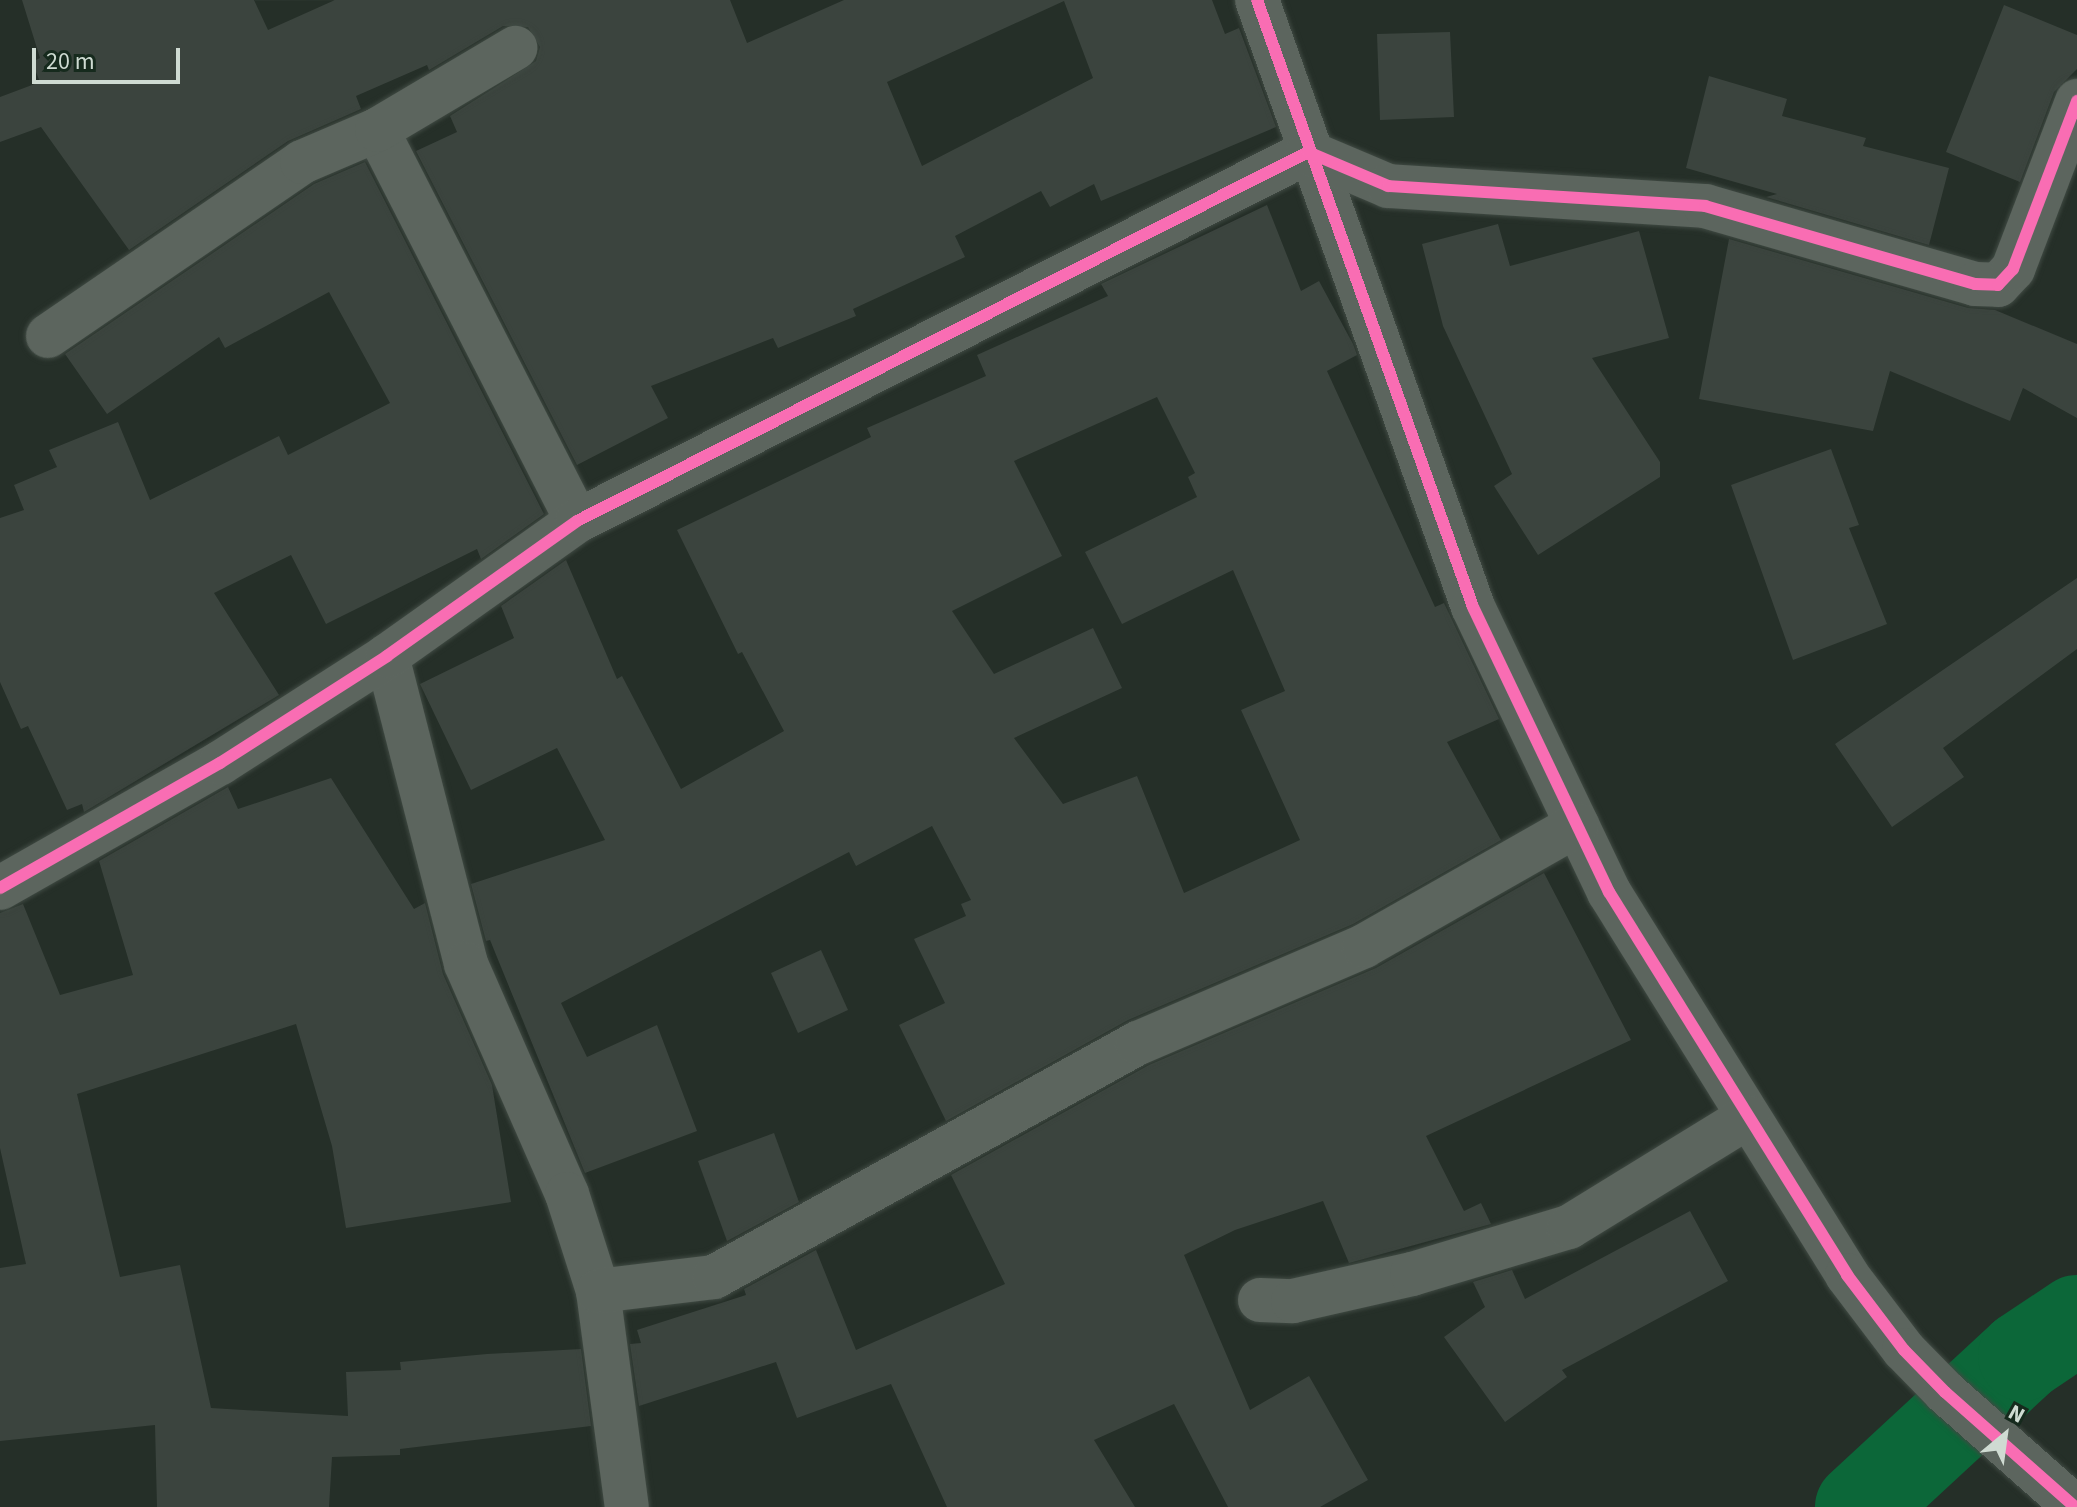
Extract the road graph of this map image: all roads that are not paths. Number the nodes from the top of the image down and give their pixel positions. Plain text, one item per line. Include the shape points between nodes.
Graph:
1 (1257, 0) edge
2 (515, 48) dead end
3 (2077, 101) edge
4 (377, 130) junction
5 (1308, 152) junction
6 (48, 336) dead end
7 (577, 521) junction
8 (387, 656) junction
9 (1577, 825) junction
10 (0, 888) edge
11 (1748, 1117) junction
12 (598, 1291) junction
13 (1260, 1300) dead end
14 (627, 1507) edge
15 (2075, 1507) edge

1 - 5 street
2 - 4 street
3 - 5 street via 2013,269 1998,285 1975,284 1705,206 1388,186
4 - 6 street via 302,162
4 - 7 street
5 - 7 street
5 - 9 street via 1473,607
7 - 8 street
8 - 10 street via 220,763
8 - 12 street via 466,964 567,1194
9 - 11 street via 1609,892
9 - 12 street via 1364,946 1138,1043 714,1277
11 - 13 street via 1569,1227 1412,1274 1293,1301
11 - 15 street via 1847,1275 1904,1350 1958,1406
12 - 14 street

